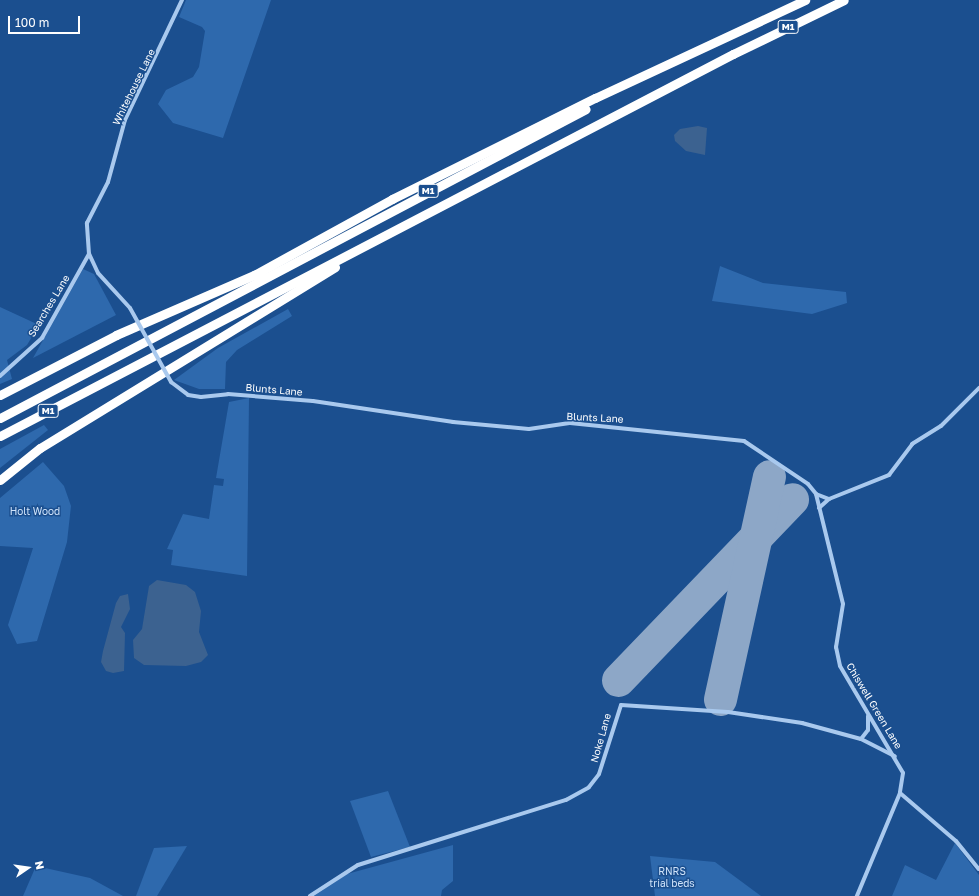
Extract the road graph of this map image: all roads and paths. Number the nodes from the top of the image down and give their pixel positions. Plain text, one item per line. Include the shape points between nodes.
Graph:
1 (182, 0) edge
2 (805, 0) edge
3 (844, 0) edge
4 (752, 25) junction
5 (428, 213) junction
6 (89, 254) junction
7 (114, 288) joint
8 (0, 376) edge
9 (979, 388) edge
10 (0, 395) edge
11 (0, 418) edge
12 (0, 436) edge
13 (25, 459) junction
14 (0, 480) edge
15 (0, 486) edge
16 (816, 494) junction
17 (829, 499) junction
18 (819, 508) junction
19 (868, 714) junction
20 (861, 739) junction
21 (895, 756) junction
22 (900, 793) junction
23 (979, 869) edge
24 (310, 896) edge
25 (857, 896) edge

1 - 6 street, Whitehouse Lane via 125,120 108,182 94,204 88,223
2 - 4 highway, M1
3 - 5 highway, M1
4 - 10 highway via 468,160 254,275 116,335
4 - 11 highway, M1 via 498,154
5 - 12 highway, M1
5 - 13 highway via 231,329
6 - 7 street, Whitehouse Lane via 98,273
6 - 8 street, Searches Lane via 42,338
7 - 16 street, Blunts Lane, bridge via 130,308 170,382 188,395 202,397 228,394 313,401 453,422 529,429 570,423 744,441 808,484
9 - 17 street via 941,426 912,444 889,475
13 - 14 highway
13 - 15 highway
16 - 17 street, Blunts Lane
16 - 18 street, Chiswell Green Lane
17 - 18 street
18 - 19 street, Chiswell Green Lane via 843,604 836,647 840,666
19 - 20 street via 868,730
19 - 21 street, Chiswell Green Lane
20 - 21 street, Noke Lane
20 - 24 street, Noke Lane via 802,723 743,714 621,705 599,774 589,787 566,800 358,865
21 - 22 street, Chiswell Green Lane via 903,773
22 - 23 street via 956,841
22 - 25 street, Chiswell Green Lane

